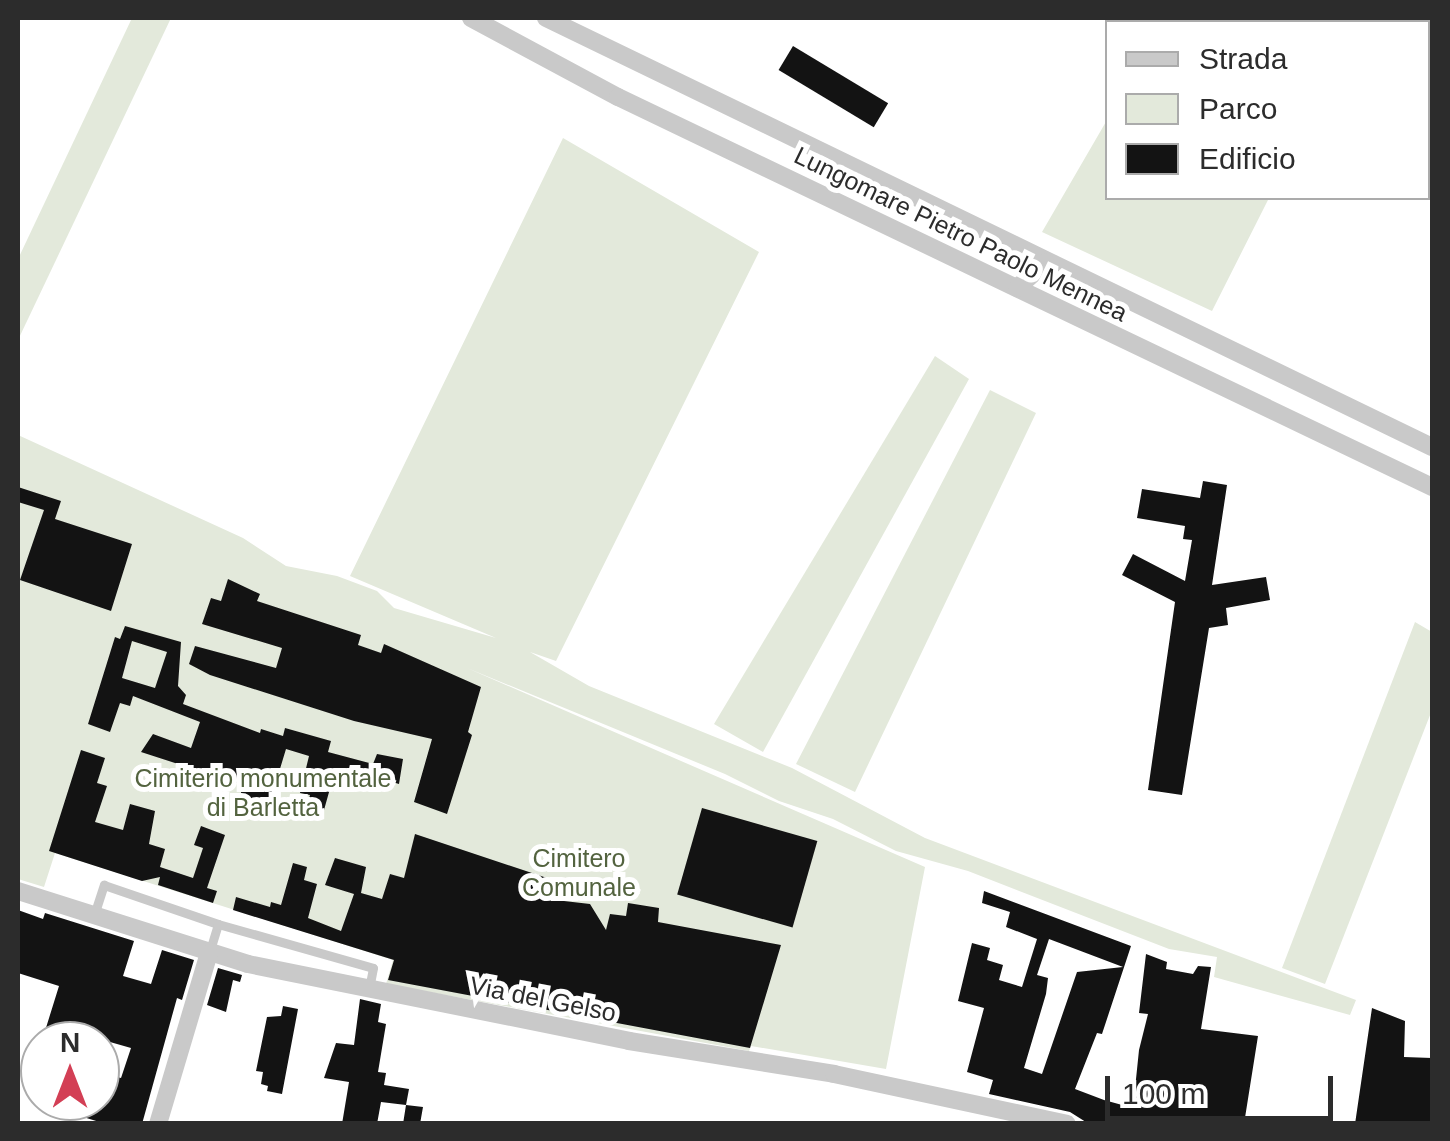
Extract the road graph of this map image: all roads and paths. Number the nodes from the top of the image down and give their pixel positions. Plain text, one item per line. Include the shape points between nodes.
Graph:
1 (471, 18) edge
2 (546, 18) edge
3 (784, 136) junction
4 (765, 167) junction
5 (1045, 263) junction
6 (1016, 288) junction
7 (1372, 418) junction
8 (1432, 447) edge
9 (1356, 450) junction
10 (1432, 487) edge
11 (18, 890) edge
12 (94, 915) junction
13 (218, 924) junction
14 (209, 953) junction
15 (369, 990) junction
16 (158, 1124) edge
17 (1067, 1124) edge

1 - 4 street, Lungomare Pietro Paolo Mennea
2 - 3 street, Lungomare Pietro Paolo Mennea
3 - 4 street
3 - 5 street, Lungomare Pietro Paolo Mennea
4 - 6 street, Lungomare Pietro Paolo Mennea
5 - 6 street
5 - 7 street, Lungomare Pietro Paolo Mennea
6 - 9 street, Lungomare Pietro Paolo Mennea
7 - 8 street, Lungomare Pietro Paolo Mennea
7 - 9 street
9 - 10 street, Lungomare Pietro Paolo Mennea
11 - 12 street, Via del Gelso
12 - 13 lane via 104,885
12 - 14 street, Via del Gelso
13 - 14 lane
13 - 15 lane via 374,968
14 - 15 street, Via del Gelso
14 - 16 street
15 - 17 street, Via del Gelso via 834,1074

